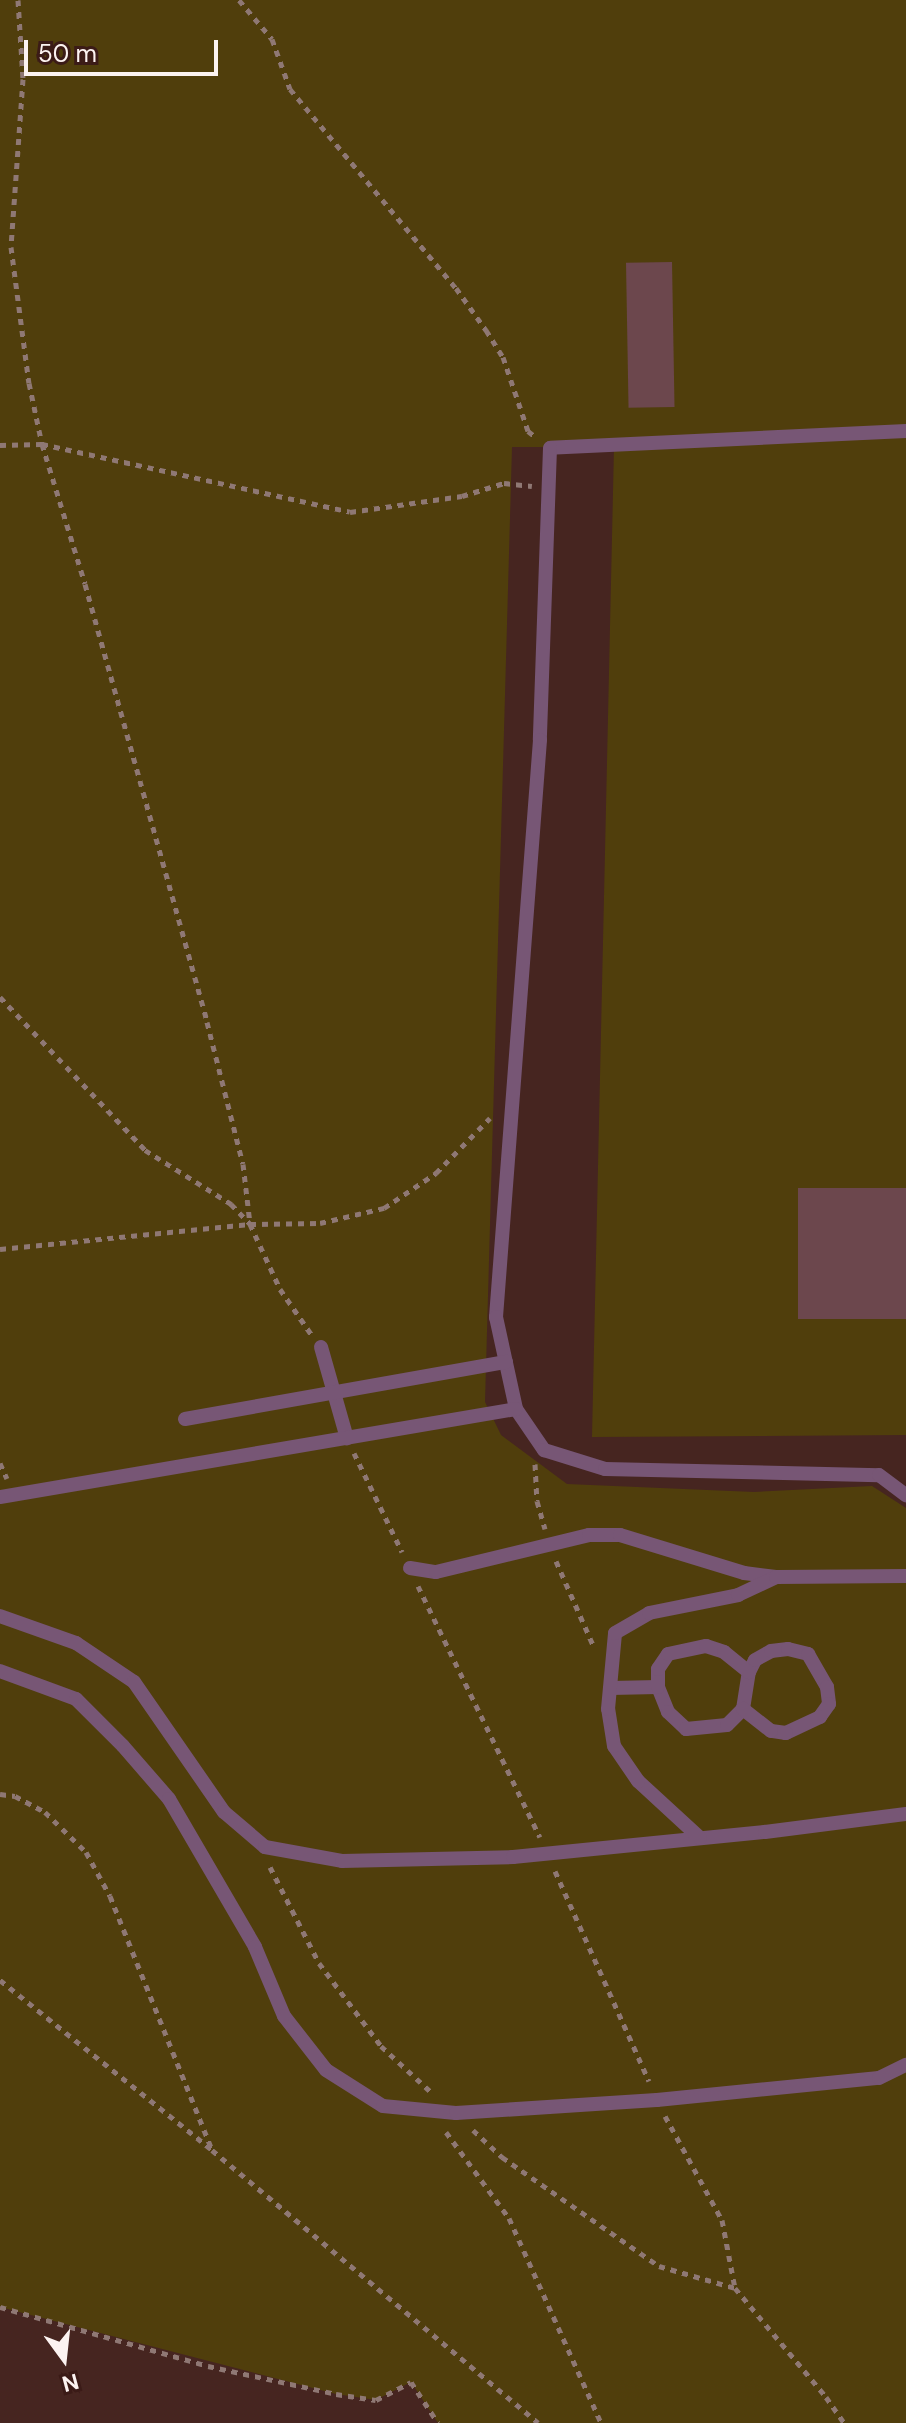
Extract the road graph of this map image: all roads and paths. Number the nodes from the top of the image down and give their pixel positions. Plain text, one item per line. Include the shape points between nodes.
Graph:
1 (18, 0) edge
2 (239, 0) edge
3 (906, 431) edge
4 (42, 444) junction
5 (0, 445) edge
6 (550, 448) junction
7 (549, 488) junction
8 (0, 997) edge
9 (513, 1093) junction
10 (250, 1224) junction
11 (0, 1249) edge
12 (321, 1347) joint
13 (506, 1362) junction
14 (332, 1394) junction
15 (516, 1409) junction
16 (185, 1419) dead end
17 (347, 1438) junction
18 (906, 1495) edge
19 (0, 1497) edge
20 (410, 1568) junction
21 (906, 1576) edge
22 (776, 1577) junction
23 (0, 1616) edge
24 (0, 1671) edge
25 (749, 1672) junction
26 (658, 1687) junction
27 (611, 1688) junction
28 (743, 1709) junction
29 (0, 1794) edge
30 (906, 1814) edge
31 (700, 1838) junction
32 (547, 1853) junction
33 (0, 1980) edge
34 (906, 2065) edge
35 (657, 2100) junction
36 (431, 2112) junction
37 (212, 2150) junction
38 (0, 2307) edge
39 (438, 2423) edge
40 (538, 2423) edge
41 (601, 2423) edge
42 (844, 2423) edge

1 - 4 path via 23,79 11,247
2 - 6 path via 272,39 290,89 486,330 503,357 528,431
3 - 6 lane
4 - 5 path
4 - 7 path via 350,512 462,496 504,483
4 - 10 path via 207,1022 243,1164
6 - 7 lane
7 - 9 lane via 540,740
8 - 10 path via 145,1150 231,1204
9 - 10 path via 436,1173 384,1208 320,1223
9 - 13 lane via 496,1317
10 - 11 path
10 - 12 path via 280,1289
12 - 14 lane
13 - 14 lane
13 - 15 lane
14 - 16 lane
14 - 17 lane
15 - 17 lane
15 - 18 lane via 544,1450 605,1469 879,1475
17 - 19 lane
17 - 20 path
20 - 22 lane via 436,1572 589,1535 620,1535 744,1573
20 - 32 path
21 - 22 lane
22 - 27 lane via 738,1595 649,1613 615,1633
23 - 32 lane via 76,1643 134,1682 224,1812 265,1847 342,1861
24 - 36 lane via 76,1699 169,1799 255,1947 284,2016 326,2070 383,2106
25 - 26 lane via 724,1652 706,1646 686,1649 668,1654 658,1669
25 - 28 lane
25 - 28 lane via 755,1660 771,1651 808,1654 827,1687 829,1704 820,1717 786,1733 771,1731
26 - 27 lane
26 - 28 lane via 668,1712 686,1729 727,1725
27 - 31 lane via 608,1709 614,1746 638,1781
29 - 37 path via 45,1812 86,1852 110,1896
30 - 31 lane
31 - 32 lane
32 - 35 path
33 - 37 path
34 - 35 lane via 879,2078
35 - 36 lane
35 - 42 path via 722,2220 735,2288
36 - 41 path via 509,2218
37 - 40 path
38 - 39 path via 208,2366 336,2394 376,2400 411,2382

